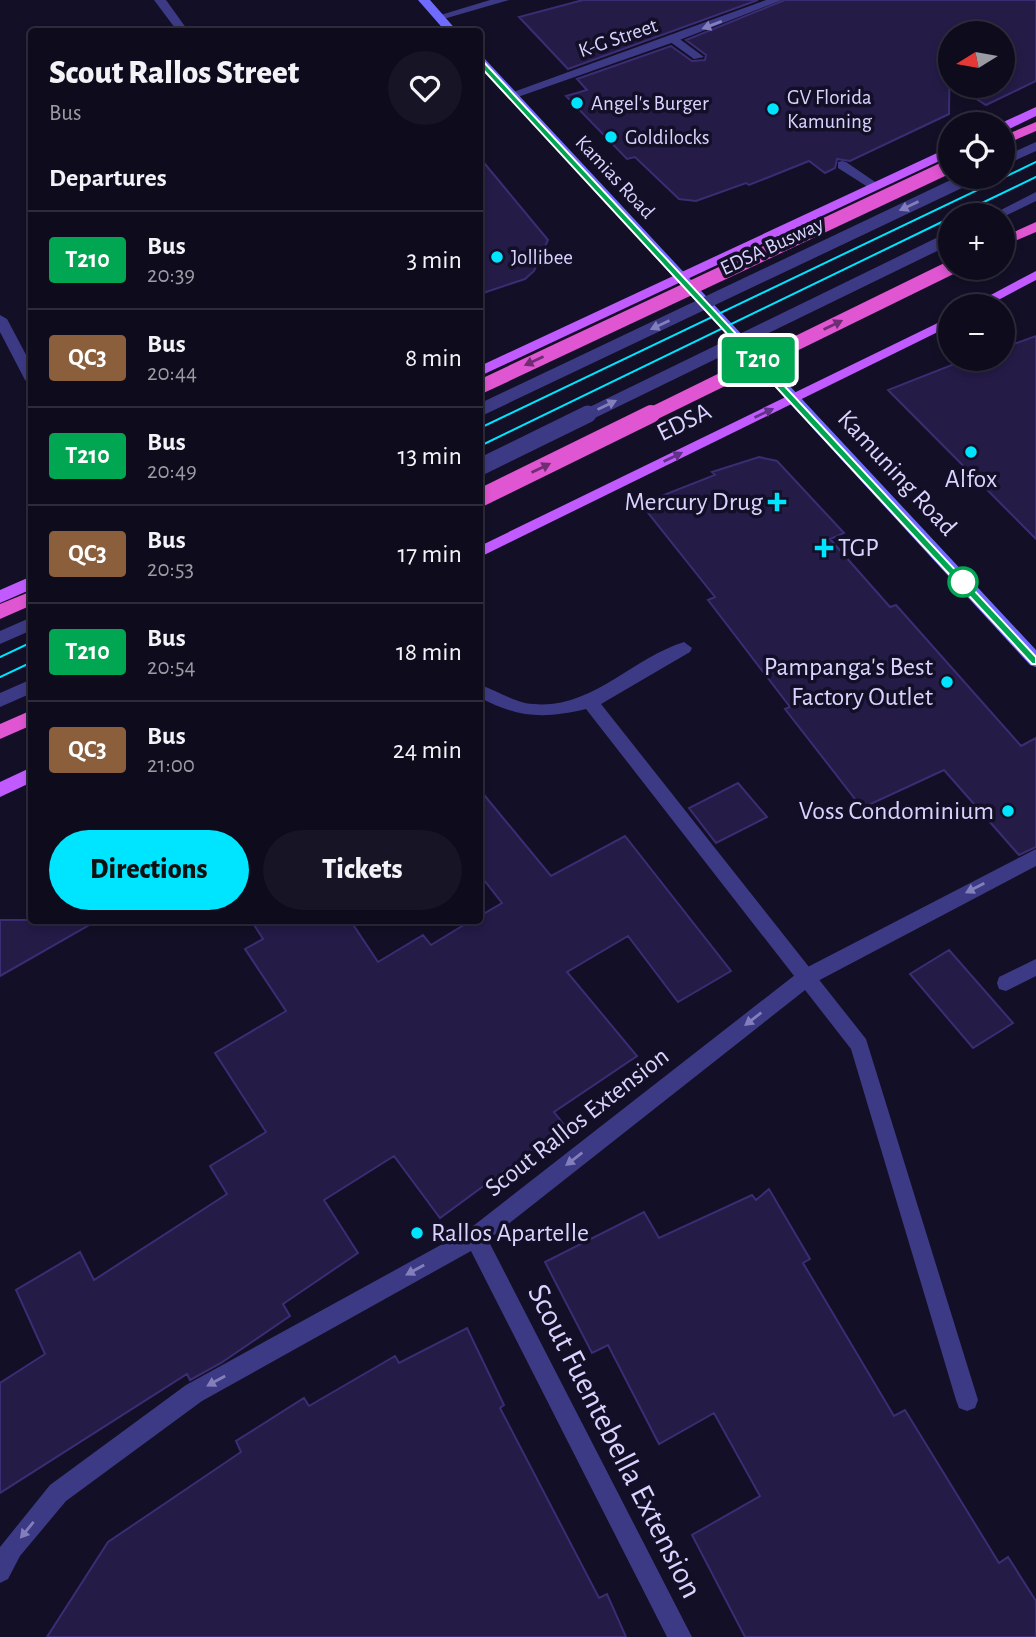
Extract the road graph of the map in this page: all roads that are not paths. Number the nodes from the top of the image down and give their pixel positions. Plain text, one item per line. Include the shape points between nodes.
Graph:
1 (160, 0) edge
2 (424, 0) edge
3 (503, 0) edge
4 (776, 0) edge
5 (440, 17) junction
6 (181, 28) edge
7 (450, 28) edge
8 (673, 39) junction
9 (698, 57) dead end
10 (483, 64) edge
11 (511, 95) junction
12 (1036, 111) edge
13 (1015, 121) edge
14 (1036, 126) edge
15 (1015, 136) edge
16 (1036, 146) edge
17 (1015, 156) edge
18 (938, 157) edge
19 (842, 165) dead end
20 (938, 172) edge
21 (875, 186) junction
22 (946, 189) edge
23 (1036, 196) edge
24 (1015, 206) edge
25 (1036, 226) edge
26 (1015, 236) edge
27 (938, 244) edge
28 (938, 274) edge
29 (1036, 275) edge
30 (679, 278) junction
31 (1000, 294) edge
32 (0, 319) edge
33 (720, 320) joint
34 (938, 327) edge
35 (483, 370) edge
36 (28, 372) edge
37 (483, 386) edge
38 (795, 398) junction
39 (483, 409) edge
40 (483, 466) edge
41 (483, 497) edge
42 (483, 551) edge
43 (28, 584) edge
44 (0, 597) edge
45 (28, 599) edge
46 (0, 612) edge
47 (28, 625) edge
48 (0, 638) edge
49 (684, 648) dead end
50 (1036, 661) edge
51 (28, 687) edge
52 (483, 693) edge
53 (0, 700) edge
54 (590, 702) junction
55 (28, 719) edge
56 (0, 732) edge
57 (28, 776) edge
58 (0, 790) edge
59 (1036, 857) edge
60 (1036, 967) edge
61 (807, 977) junction
62 (1006, 983) dead end
63 (475, 1237) junction
64 (967, 1400) dead end
65 (0, 1571) edge
66 (680, 1637) edge

1 - 6 street
2 - 5 main road
3 - 5 street
4 -> 8 street, K-G Street
5 - 7 main road
8 - 9 street
8 - 11 street, K-G Street
10 - 11 main road, Kamias Road
11 - 30 main road, Kamias Road
12 - 13 main road
14 - 15 highway
16 - 17 street
18 - 21 main road
19 - 21 street
20 -> 37 highway, bridge
21 - 30 main road
22 -> 39 street, EDSA Busway, bridge
23 - 24 street
25 - 26 highway
40 -> 27 street, bridge
41 -> 28 highway, EDSA, bridge
29 - 31 main road
30 - 33 main road, Kamias Road
30 - 35 main road
32 - 36 street
33 - 38 main road, Kamuning Road
34 - 38 main road, EDSA
42 -> 38 main road, EDSA
38 - 50 main road, Kamuning Road
43 - 44 main road
45 - 46 highway
47 - 48 street
49 - 54 street
51 - 53 street
52 - 54 street via 508,706 541,713
54 - 61 street
55 - 56 highway
57 - 58 main road
59 -> 61 street, Scout Rallos Extension
60 - 62 street
61 -> 63 street, Scout Rallos Extension
61 - 64 street via 859,1045
63 -> 65 street, Scout Rallos Extension via 194,1393 58,1493 12,1548
63 - 66 street, Scout Fuentebella Extension

